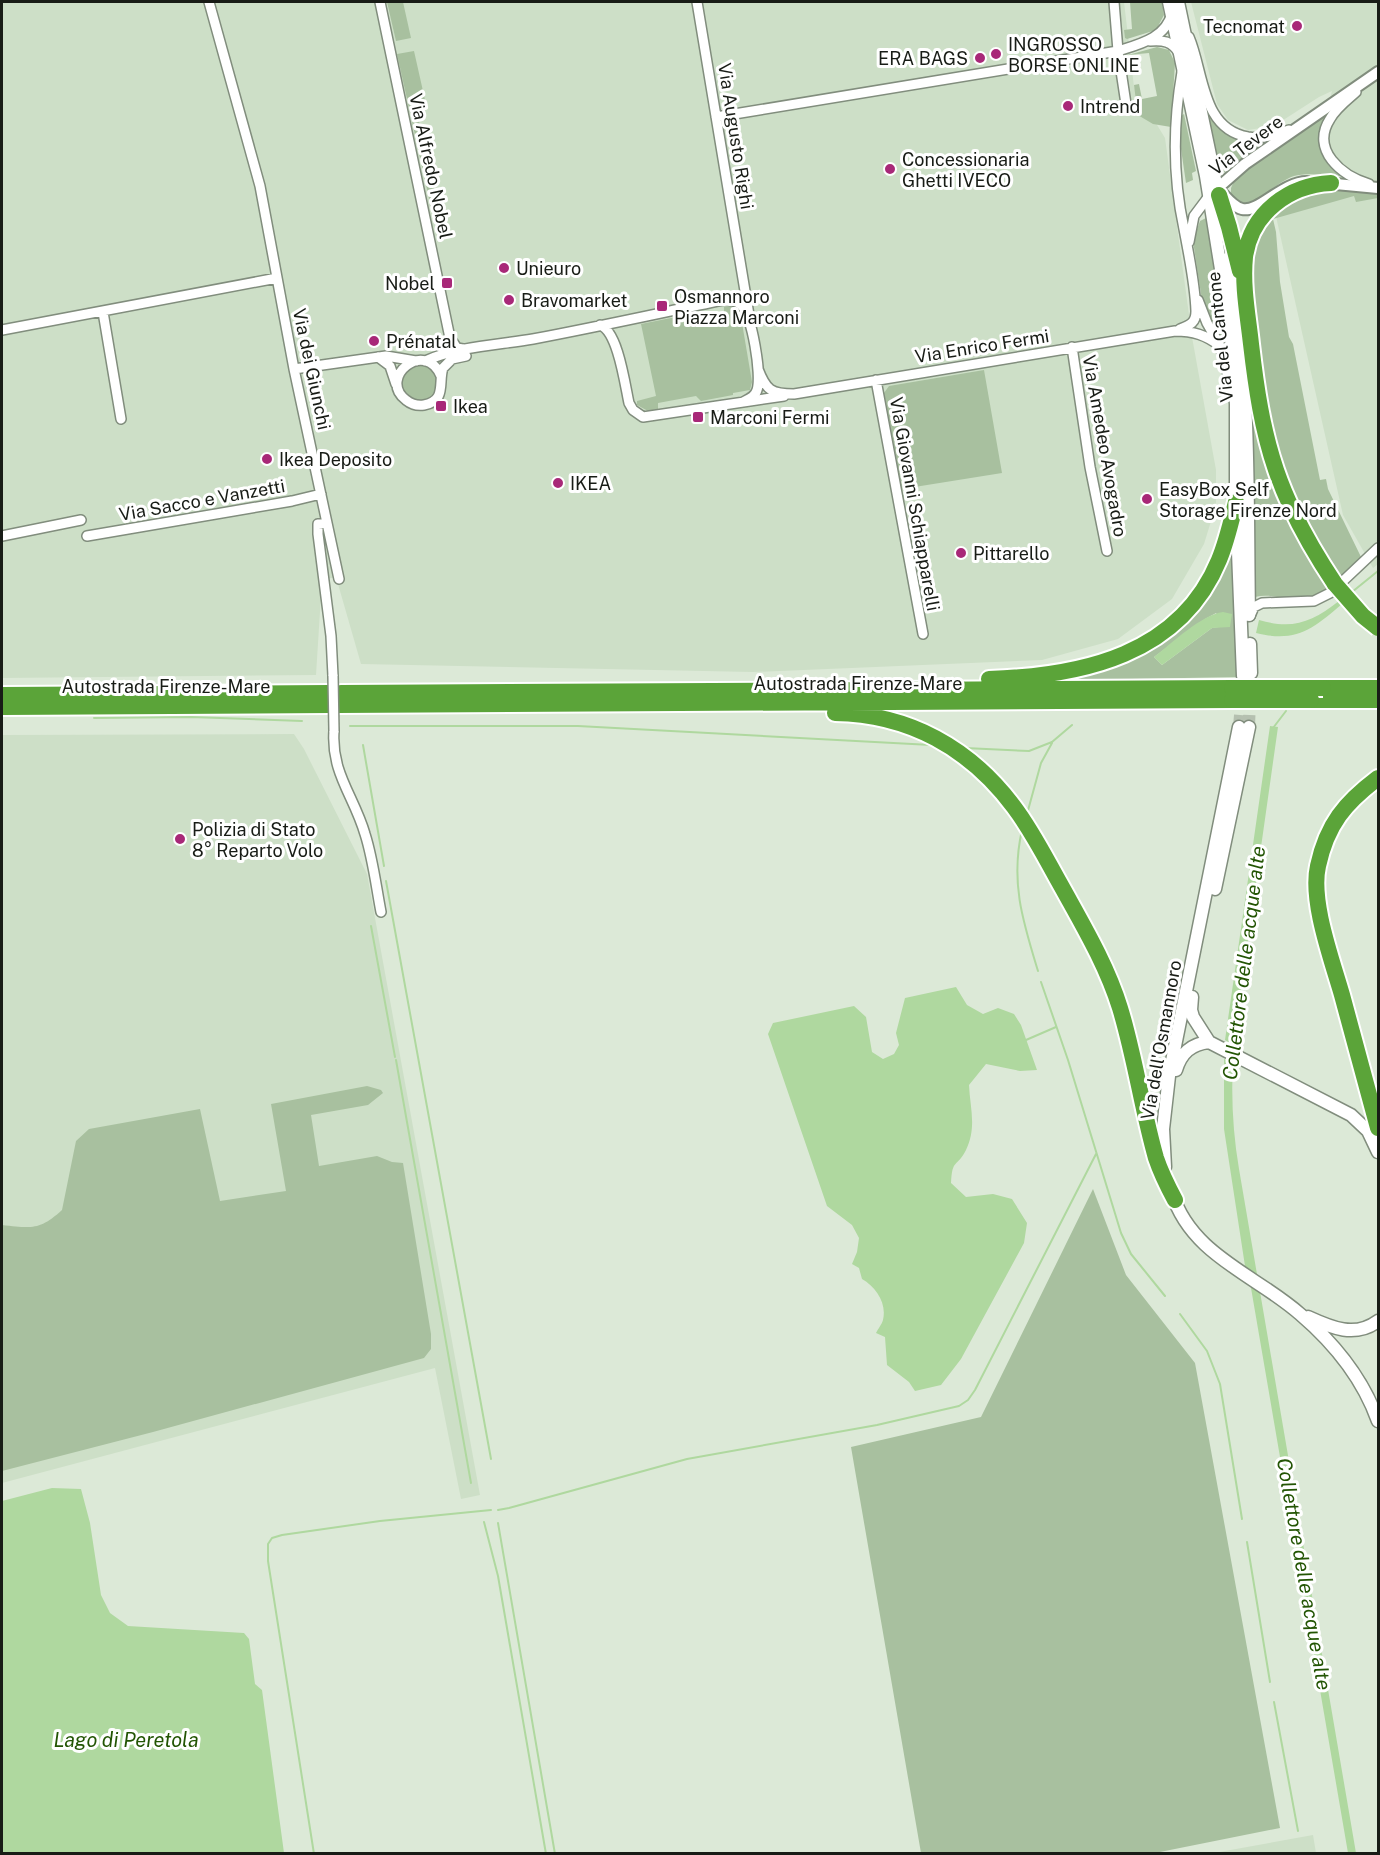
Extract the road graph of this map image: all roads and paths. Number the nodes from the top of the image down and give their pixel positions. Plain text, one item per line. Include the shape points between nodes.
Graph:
1 (210, 2) edge
2 (380, 2) edge
3 (697, 2) edge
4 (1114, 2) edge
5 (1173, 4) edge
6 (1182, 22) junction
7 (1144, 42) junction
8 (1118, 51) junction
9 (1183, 63) junction
10 (1378, 73) edge
11 (1126, 104) dead end
12 (716, 117) junction
13 (1304, 122) junction
14 (1331, 183) junction
15 (1378, 188) edge
16 (1215, 193) junction
17 (1188, 247) junction
18 (742, 275) junction
19 (277, 278) junction
20 (1195, 291) junction
21 (1246, 298) junction
22 (723, 300) junction
23 (103, 312) junction
24 (630, 319) junction
25 (750, 320) junction
26 (600, 325) junction
27 (2, 330) edge
28 (1174, 331) junction
29 (450, 338) junction
30 (533, 339) junction
31 (615, 344) junction
32 (1220, 346) junction
33 (1072, 348) junction
34 (465, 350) junction
35 (436, 356) junction
36 (378, 357) junction
37 (421, 361) junction
38 (294, 369) junction
39 (758, 369) junction
40 (441, 376) junction
41 (876, 380) junction
42 (399, 390) junction
43 (794, 394) junction
44 (743, 402) junction
45 (1236, 404) junction
46 (121, 419) dead end
47 (321, 494) junction
48 (1236, 502) junction
49 (81, 520) dead end
50 (327, 523) junction
51 (2, 536) edge
52 (87, 536) dead end
53 (1378, 548) edge
54 (1107, 551) dead end
55 (339, 579) dead end
56 (1336, 586) junction
57 (1249, 619) junction
58 (1378, 628) edge
59 (923, 634) dead end
60 (1239, 684) junction
61 (1378, 688) edge
62 (840, 690) junction
63 (1317, 694) junction
64 (2, 695) edge
65 (335, 699) junction
66 (1378, 700) edge
67 (627, 704) junction
68 (2, 706) edge
69 (1378, 778) edge
70 (381, 912) dead end
71 (1209, 1042) junction
72 (1167, 1103) junction
73 (1378, 1128) edge
74 (1378, 1152) edge
75 (1175, 1200) junction
76 (1299, 1313) junction
77 (1378, 1321) edge
78 (1378, 1421) edge

1 - 19 street, Via dei Giunchi via 260,186
2 - 29 street, Via Alfredo Nobel
3 - 12 street, Via Augusto Righi
4 - 8 street
5 - 6 main road, Via del Cantone
5 - 7 street via 1165,28
5 - 9 main road, Via del Cantone
6 - 13 street, Via Tevere via 1195,51 1210,109 1223,126 1238,135 1257,138 1282,133
6 - 16 main road, Via del Cantone
7 - 8 street
7 - 9 street via 1167,42 1176,48
8 - 11 street
8 - 12 street
9 - 16 main road, Via del Cantone via 1206,176
9 - 17 street, Via del Cantone via 1175,153
10 - 13 street, Via Tevere
10 - 15 street, Via Tevere via 1334,113 1324,134 1326,151 1336,167
12 - 18 street, Via Augusto Righi
13 - 16 street, Via Tevere via 1245,164
14 - 15 street
14 - 16 street via 1300,182 1246,209
14 - 21 highway via 1289,194 1260,220 1246,254
16 - 17 street, Via del Cantone via 1194,216
16 - 21 highway via 1229,227
16 - 45 main road, Via del Cantone
16 - 57 main road, Via del Cantone via 1236,294 1243,361
17 - 20 street, Via del Cantone
18 - 22 street via 738,293
18 - 25 street, Via Augusto Righi
19 - 23 street
19 - 38 street, Via dei Giunchi
20 - 28 street, Via del Cantone via 1194,322
20 - 32 street, Via del Cantone
21 - 56 highway via 1256,387 1276,469 1299,525
22 - 24 street
22 - 25 street via 740,304
23 - 27 street
23 - 46 street
24 - 26 street
24 - 31 street via 617,329
25 - 39 street
26 - 30 street
26 - 31 street via 607,329
28 - 32 street, Via Enrico Fermi via 1204,335
28 - 33 street, Via Enrico Fermi
29 - 34 street via 457,348
29 - 35 street
30 - 34 street
30 - 40 street via 452,360
31 - 44 street via 629,403 640,416
32 - 45 street, Via del Cantone
33 - 41 street, Via Enrico Fermi
33 - 54 street, Via Amedeo Avogadro
34 - 35 street
35 - 37 street
36 - 37 street via 390,355
36 - 38 street
36 - 42 street via 392,370
37 - 40 street via 436,367
37 - 42 street via 406,365 401,371
38 - 47 street, Via dei Giunchi
39 - 43 street, Via Enrico Fermi via 772,391
39 - 44 street via 757,390
40 - 42 street via 440,393 424,405 408,402
41 - 43 street, Via Enrico Fermi
41 - 59 street, Via Giovanni Schiapparelli
43 - 44 street
45 - 48 main road, Via del Cantone
47 - 50 street, Via dei Giunchi
47 - 52 street, Via Sacco e Vanzetti
48 - 60 main road, Via del Cantone
48 - 62 highway via 1219,560 1198,595 1170,627 1136,649 1086,668 1046,675
49 - 51 street
50 - 55 street, Via dei Giunchi
50 - 70 street, bridge via 318,524 318,534 332,636 333,749 337,768 365,832
53 - 56 street
56 - 57 street via 1314,601 1262,603 1254,607
56 - 58 highway, bridge
57 - 60 main road, Via del Cantone
60 - 62 highway, Autostrada Firenze-Mare
60 - 63 highway, Autostrada Firenze-Mare, bridge
60 - 67 highway, Autostrada Firenze-Mare
61 - 63 highway, Autostrada Firenze-Mare
62 - 65 highway, Autostrada Firenze-Mare
63 - 66 highway, Autostrada Firenze-Mare
64 - 65 highway, Autostrada Firenze-Mare
65 - 67 highway, Autostrada Firenze-Mare
65 - 68 highway, Autostrada Firenze-Mare
67 - 75 highway via 859,714 931,735 982,769 1032,836 1098,954 1120,1009 1157,1160
69 - 73 highway via 1354,796 1334,820 1317,868 1316,895
71 - 72 main road via 1183,1054
71 - 72 main road, Via dell'Osmannoro via 1193,1017 1191,1001 1244,727 1169,1076
71 - 74 main road via 1351,1115 1368,1131
72 - 75 main road, Via dell'Osmannoro via 1163,1147
75 - 76 main road, Via dell'Osmannoro via 1201,1241
76 - 77 main road via 1341,1330 1364,1329
76 - 78 main road, Via dell'Osmannoro via 1348,1365

